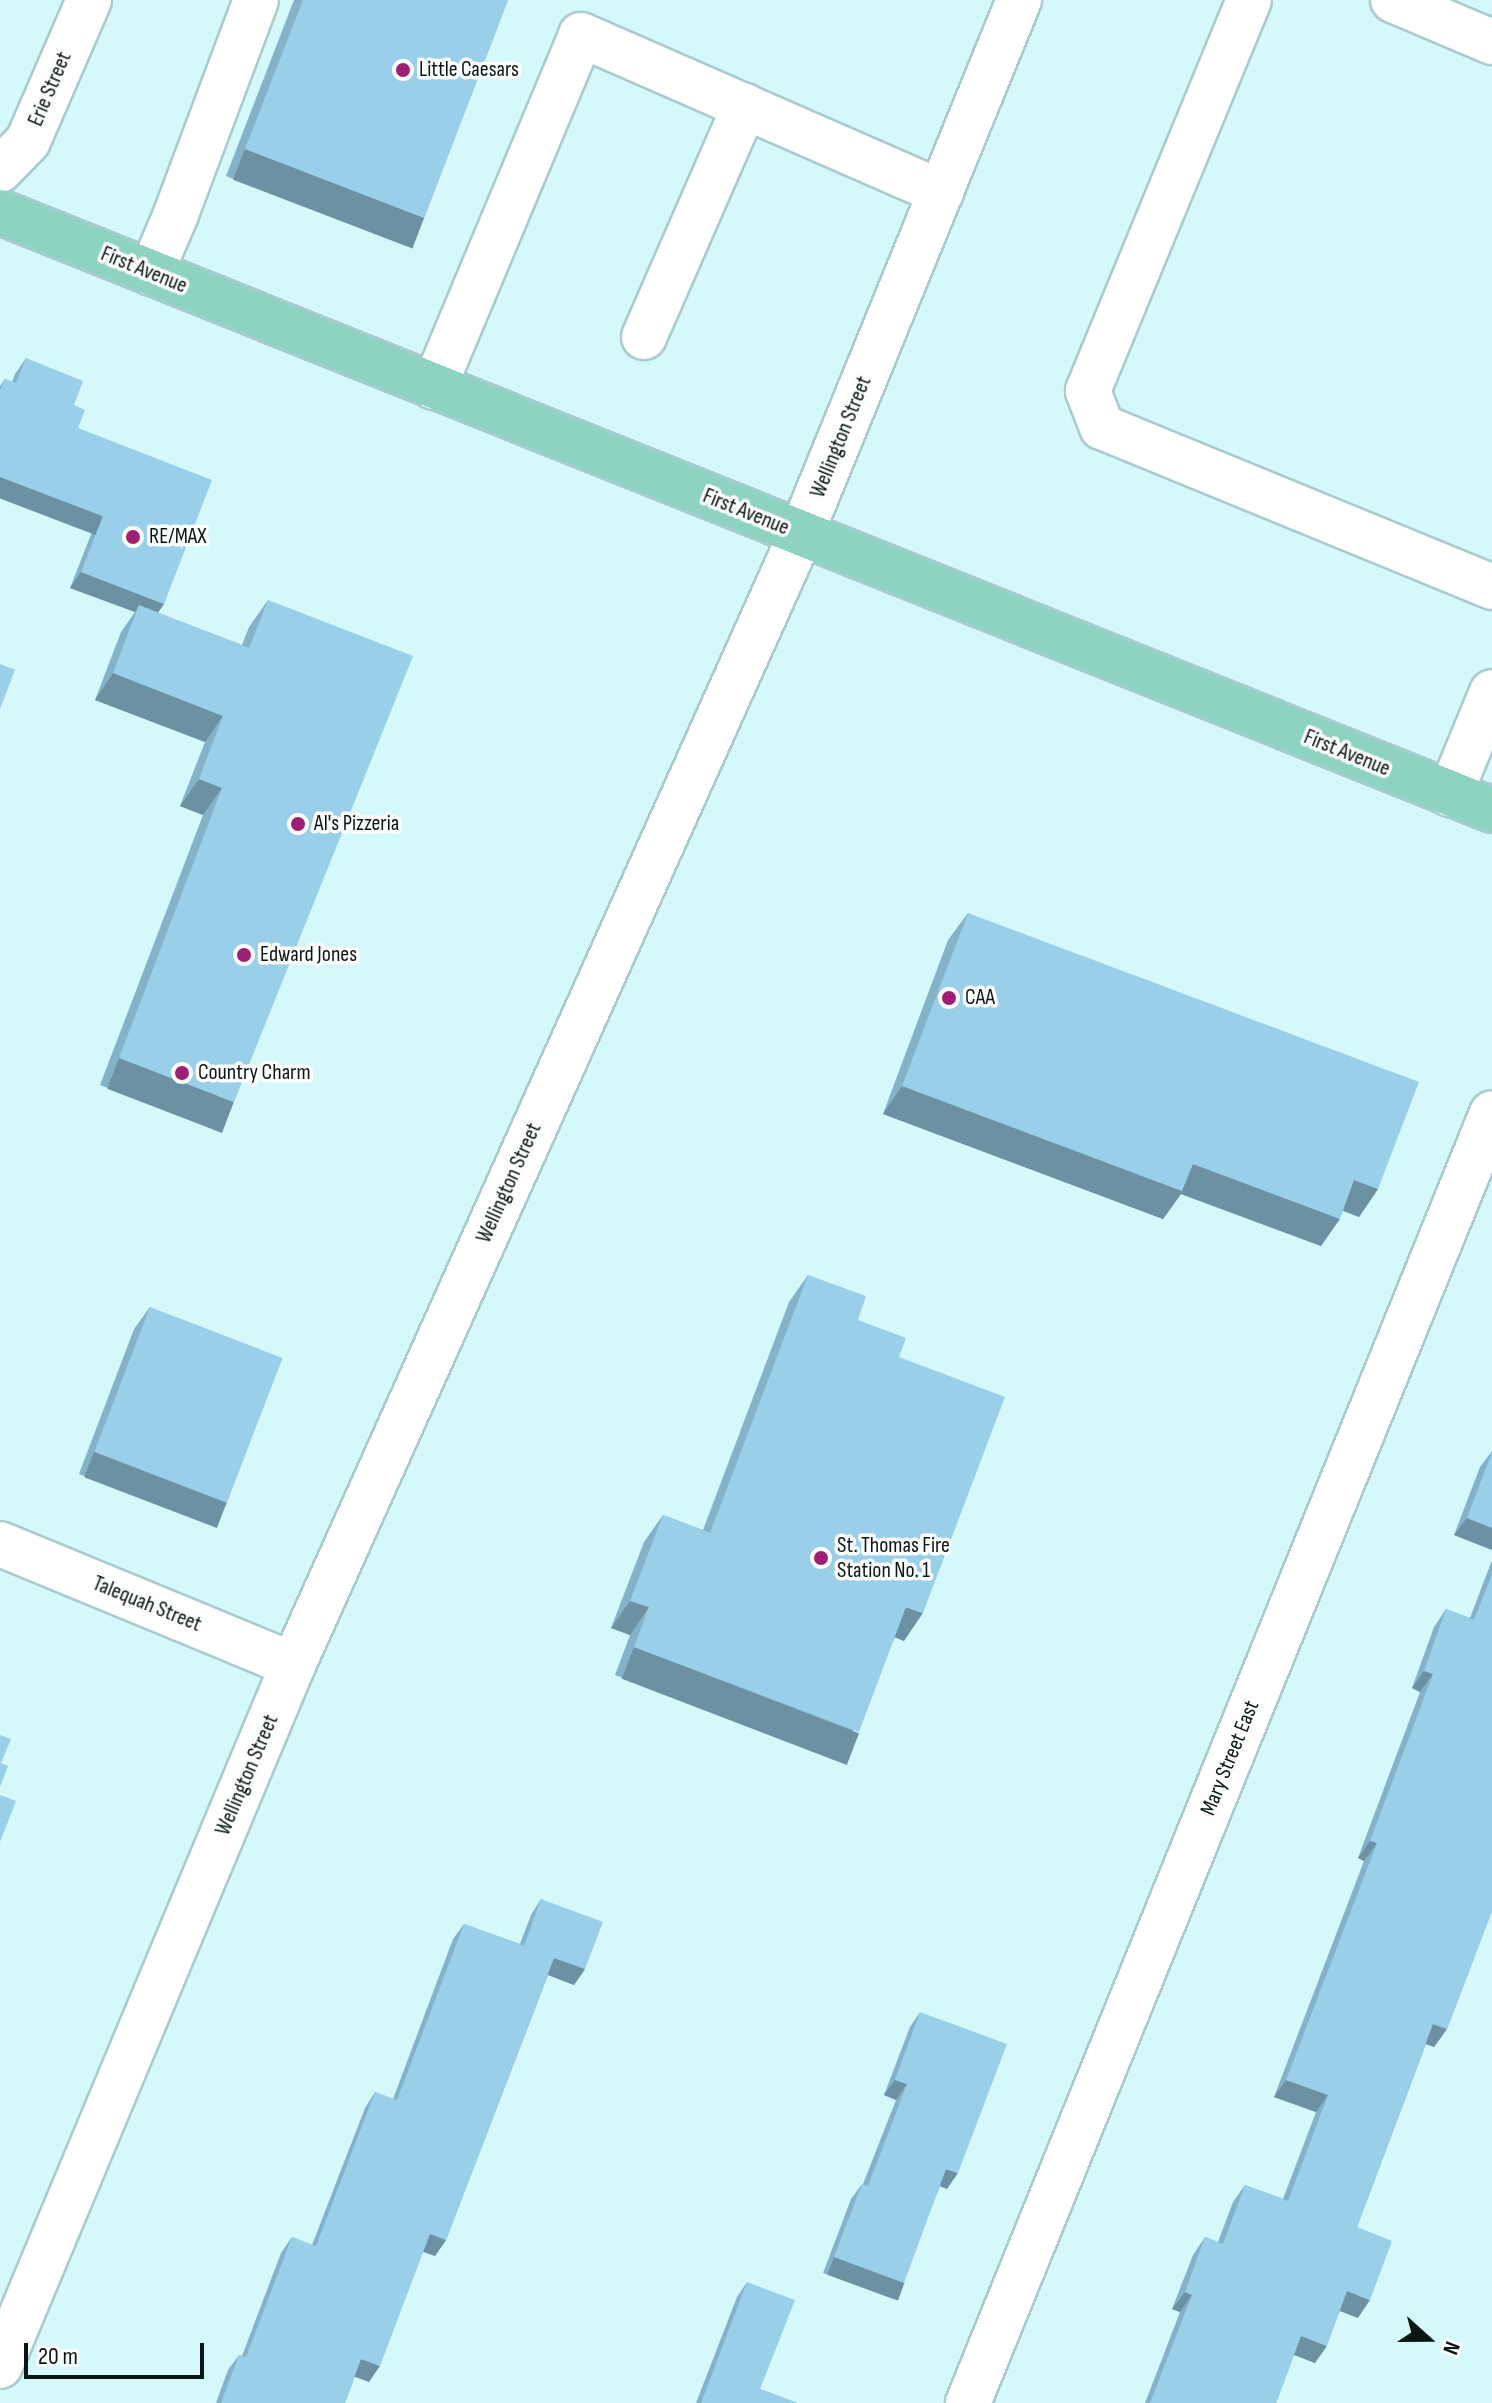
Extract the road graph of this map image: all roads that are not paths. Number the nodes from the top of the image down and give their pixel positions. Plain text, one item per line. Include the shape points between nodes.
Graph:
1 (89, 0) edge
2 (256, 0) edge
3 (1019, 0) edge
4 (1249, 0) edge
5 (1393, 0) edge
6 (1492, 42) edge
7 (745, 106) junction
8 (0, 170) edge
9 (941, 192) junction
10 (0, 212) edge
11 (151, 273) junction
12 (644, 337) dead end
13 (434, 387) junction
14 (801, 534) junction
15 (1492, 587) edge
16 (1492, 692) edge
17 (1450, 794) junction
18 (1492, 810) edge
19 (1492, 1113) edge
20 (0, 1544) edge
21 (293, 1665) junction
22 (0, 2366) edge
23 (968, 2403) edge

1 - 8 street, Erie Street via 28,141
2 - 11 street
3 - 9 street, Wellington Street
4 - 15 street via 1088,391 1102,427
5 - 6 street
7 - 9 street
7 - 12 street
7 - 13 street via 581,35
9 - 14 street, Wellington Street
10 - 11 main road, First Avenue
11 - 13 main road, First Avenue
13 - 14 main road, First Avenue
14 - 17 main road, First Avenue
14 - 21 street, Wellington Street
16 - 17 street
17 - 18 main road, First Avenue
19 - 23 street, Mary Street East
20 - 21 street, Talequah Street
21 - 22 street, Wellington Street

